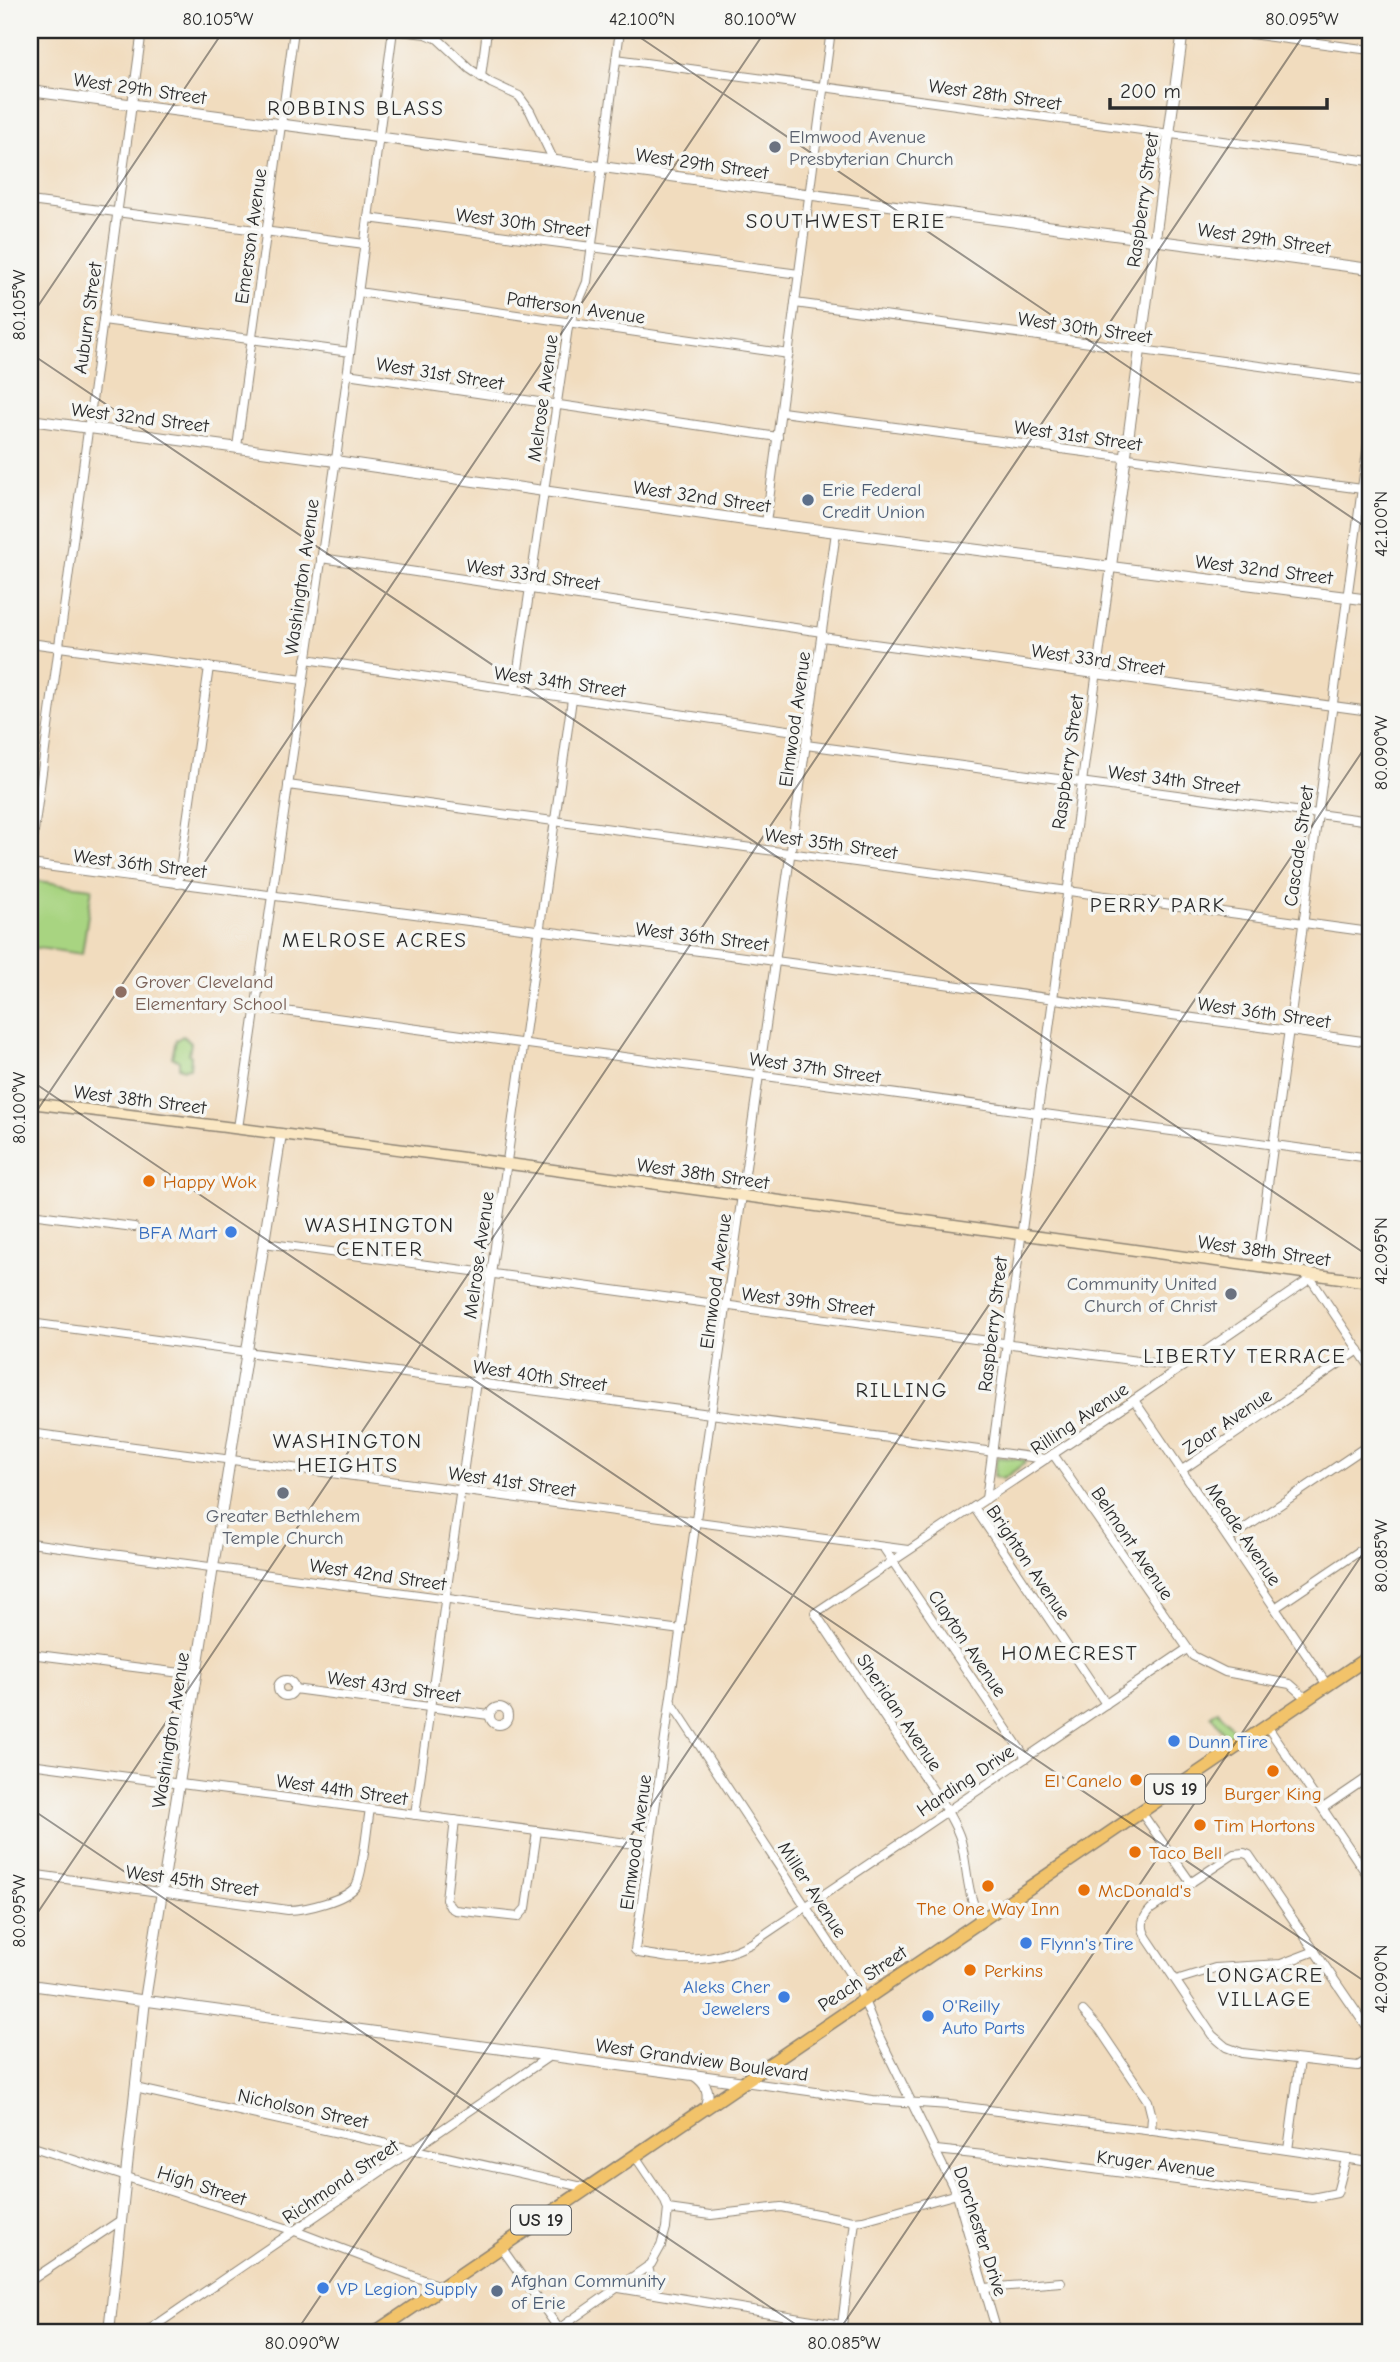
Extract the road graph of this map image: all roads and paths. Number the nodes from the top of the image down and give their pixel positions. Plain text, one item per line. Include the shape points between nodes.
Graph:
1 (142, 30) edge
2 (294, 30) edge
3 (393, 30) edge
4 (487, 30) edge
5 (620, 30) edge
6 (831, 30) edge
7 (1183, 30) edge
8 (1220, 30) edge
9 (1370, 50) edge
10 (616, 59) junction
11 (481, 77) junction
12 (823, 87) junction
13 (30, 90) edge
14 (132, 104) junction
15 (281, 124) junction
16 (1169, 134) junction
17 (379, 137) junction
18 (554, 161) junction
19 (1370, 162) edge
20 (602, 167) junction
21 (809, 195) junction
22 (30, 201) edge
23 (117, 213) junction
24 (368, 218) junction
25 (266, 233) junction
26 (1154, 241) junction
27 (365, 244) junction
28 (592, 246) junction
29 (1370, 270) edge
30 (799, 274) junction
31 (358, 292) junction
32 (795, 303) junction
33 (103, 320) junction
34 (569, 323) junction
35 (251, 341) junction
36 (1140, 350) junction
37 (350, 352) junction
38 (789, 354) junction
39 (347, 374) junction
40 (1370, 381) edge
41 (556, 406) junction
42 (782, 412) junction
43 (30, 420) edge
44 (88, 428) junction
45 (1370, 429) edge
46 (778, 437) junction
47 (237, 447) junction
48 (1126, 457) junction
49 (335, 461) junction
50 (1367, 489) edge
51 (544, 491) junction
52 (766, 523) junction
53 (836, 532) junction
54 (321, 558) junction
55 (1111, 566) junction
56 (530, 589) junction
57 (1348, 597) junction
58 (1370, 600) edge
59 (822, 634) junction
60 (30, 643) edge
61 (58, 647) junction
62 (306, 659) junction
63 (209, 667) junction
64 (1096, 675) junction
65 (303, 680) junction
66 (515, 690) junction
67 (572, 699) junction
68 (1333, 706) junction
69 (1370, 711) edge
70 (808, 733) junction
71 (806, 745) junction
72 (1081, 783) junction
73 (288, 785) junction
74 (1319, 814) junction
75 (1370, 821) edge
76 (555, 822) junction
77 (791, 853) junction
78 (30, 863) edge
79 (178, 884) junction
80 (1068, 891) junction
81 (271, 896) junction
82 (1303, 923) junction
83 (539, 931) junction
84 (1370, 932) edge
85 (776, 961) junction
86 (1053, 999) junction
87 (255, 1007) junction
88 (1289, 1031) junction
89 (1370, 1042) edge
90 (523, 1045) junction
91 (760, 1075) junction
92 (30, 1103) edge
93 (1037, 1113) junction
94 (238, 1128) junction
95 (281, 1134) junction
96 (1273, 1145) junction
97 (1370, 1157) edge
98 (506, 1164) junction
99 (743, 1196) junction
100 (30, 1214) edge
101 (134, 1227) dead end
102 (1021, 1235) junction
103 (264, 1244) junction
104 (1257, 1266) junction
105 (491, 1274) junction
106 (1314, 1277) junction
107 (1370, 1282) edge
108 (727, 1306) junction
109 (30, 1323) edge
110 (1007, 1343) junction
111 (1359, 1350) junction
112 (248, 1352) junction
113 (1182, 1367) junction
114 (1370, 1367) edge
115 (476, 1382) junction
116 (1135, 1400) junction
117 (712, 1413) junction
118 (30, 1433) edge
119 (1370, 1444) edge
120 (993, 1452) junction
121 (1050, 1457) junction
122 (230, 1459) junction
123 (1182, 1471) junction
124 (460, 1490) junction
125 (986, 1499) junction
126 (974, 1507) junction
127 (697, 1522) junction
128 (1229, 1539) junction
129 (30, 1543) edge
130 (1370, 1544) edge
131 (883, 1547) junction
132 (908, 1550) junction
133 (893, 1560) junction
134 (214, 1567) junction
135 (444, 1599) junction
136 (1275, 1608) junction
137 (681, 1630) junction
138 (1187, 1649) junction
139 (30, 1654) edge
140 (1370, 1656) edge
141 (197, 1675) junction
142 (1327, 1685) junction
143 (294, 1689) dead end
144 (1307, 1699) junction
145 (671, 1702) junction
146 (1106, 1704) junction
147 (429, 1706) junction
148 (489, 1714) dead end
149 (1267, 1726) junction
150 (1026, 1758) junction
151 (30, 1764) edge
152 (1370, 1776) edge
153 (180, 1783) junction
154 (1323, 1808) junction
155 (370, 1809) junction
156 (947, 1811) junction
157 (1141, 1812) junction
158 (415, 1815) junction
159 (455, 1820) junction
160 (537, 1831) junction
161 (650, 1846) junction
162 (30, 1874) edge
163 (1370, 1877) edge
164 (1191, 1883) junction
165 (162, 1891) junction
166 (806, 1907) junction
167 (981, 1920) junction
168 (635, 1950) joint
169 (1315, 1951) junction
170 (1176, 1980) junction
171 (30, 1985) edge
172 (145, 2000) junction
173 (863, 2001) junction
174 (1083, 2011) dead end
175 (1370, 2032) edge
176 (551, 2055) junction
177 (1370, 2059) edge
178 (1300, 2060) junction
179 (694, 2075) junction
180 (744, 2082) junction
181 (135, 2088) junction
182 (913, 2103) junction
183 (705, 2108) junction
184 (1151, 2131) junction
185 (31, 2148) edge
186 (416, 2148) junction
187 (936, 2150) junction
188 (1288, 2150) junction
189 (635, 2156) junction
190 (1346, 2159) junction
191 (1370, 2162) edge
192 (125, 2177) junction
193 (587, 2188) junction
194 (957, 2194) junction
195 (668, 2209) junction
196 (121, 2220) junction
197 (855, 2221) junction
198 (295, 2231) junction
199 (501, 2247) junction
200 (648, 2267) junction
201 (30, 2281) edge
202 (1061, 2282) dead end
203 (442, 2287) junction
204 (620, 2288) junction
205 (985, 2288) junction
206 (655, 2292) junction
207 (843, 2329) edge
208 (558, 2331) edge
209 (108, 2332) edge
210 (146, 2332) edge
211 (376, 2332) edge
212 (997, 2332) edge

1 - 14 street, Auburn Street
2 - 15 street, Emerson Avenue
3 - 11 street via 438,40
3 - 17 street, Washington Avenue
4 - 11 street
5 - 10 street, Melrose Avenue
6 - 12 street
7 - 16 street, Raspberry Street
8 - 9 street
10 - 12 street, West 28th Street
10 - 20 street, Melrose Avenue
11 - 18 street via 522,99
12 - 16 street, West 28th Street
12 - 21 street
13 - 14 street, West 29th Street
14 - 15 street, West 29th Street
14 - 23 street, Auburn Street
15 - 17 street, West 29th Street
15 - 25 street, Emerson Avenue
16 - 19 street, West 28th Street
16 - 26 street, Raspberry Street
17 - 18 street, West 29th Street
17 - 24 street, Washington Avenue
18 - 20 street, West 29th Street
20 - 21 street, West 29th Street
20 - 28 street, Melrose Avenue
21 - 26 street, West 29th Street
21 - 30 street
22 - 23 street
23 - 25 street
23 - 33 street, Auburn Street
24 - 27 street, Washington Avenue
24 - 28 street, West 30th Street
25 - 27 street
25 - 35 street, Emerson Avenue
26 - 29 street, West 29th Street
26 - 36 street, Raspberry Street
27 - 31 street, Washington Avenue
28 - 30 street, West 30th Street
28 - 34 street, Melrose Avenue via 586,288
30 - 32 street
31 - 34 street, Patterson Avenue
31 - 37 street, Washington Avenue
32 - 36 street, West 30th Street
32 - 38 street
33 - 35 street, West 31st Street
33 - 44 street, Auburn Street
34 - 38 street, Patterson Avenue
34 - 41 street, Melrose Avenue
35 - 37 street, West 31st Street
35 - 47 street, Emerson Avenue
36 - 40 street, West 30th Street
36 - 48 street, Raspberry Street
37 - 39 street, Washington Avenue
38 - 42 street
39 - 41 street, West 31st Street
39 - 49 street, Washington Avenue
41 - 46 street, West 31st Street
41 - 51 street, Melrose Avenue
42 - 46 street
42 - 48 street, West 31st Street
43 - 44 street, West 32nd Street
44 - 47 street, West 32nd Street
44 - 61 street, Auburn Street
45 - 50 street, Cascade Street
46 - 52 street
47 - 49 street, West 32nd Street
48 - 50 street, West 31st Street
48 - 55 street, Raspberry Street
49 - 51 street, West 32nd Street
49 - 54 street, Washington Avenue
50 - 57 street, Cascade Street
51 - 52 street, West 32nd Street
51 - 56 street, Melrose Avenue
52 - 53 street, West 32nd Street
53 - 55 street, West 32nd Street
53 - 59 street, Elmwood Avenue
54 - 56 street, West 33rd Street
54 - 62 street, Washington Avenue
55 - 57 street, West 32nd Street
55 - 64 street, Raspberry Street
56 - 59 street, West 33rd Street
56 - 66 street, Melrose Avenue
57 - 58 street, West 32nd Street
57 - 68 street, Cascade Street
59 - 64 street, West 33rd Street
59 - 70 street, Elmwood Avenue
60 - 61 street
61 - 63 street
61 - 78 street, Auburn Street
62 - 65 street, Washington Avenue
62 - 66 street, West 34th Street
63 - 65 street
63 - 79 street
64 - 68 street, West 33rd Street
64 - 72 street, Raspberry Street
65 - 73 street, Washington Avenue
66 - 67 street, West 34th Street
67 - 70 street, West 34th Street
67 - 76 street, Melrose Avenue
68 - 69 street, West 33rd Street
68 - 74 street, Cascade Street
70 - 71 street, Elmwood Avenue
71 - 72 street, West 34th Street
71 - 77 street, Elmwood Avenue
72 - 74 street, West 34th Street
72 - 80 street, Raspberry Street
73 - 76 street, West 35th Street
73 - 81 street, Washington Avenue
74 - 75 street, West 34th Street
74 - 82 street, Cascade Street
76 - 77 street, West 35th Street
76 - 83 street, Melrose Avenue
77 - 80 street, West 35th Street
77 - 85 street, Elmwood Avenue
78 - 79 street, West 36th Street
79 - 81 street, West 36th Street
80 - 82 street, West 35th Street
80 - 86 street, Raspberry Street
81 - 83 street, West 36th Street
81 - 87 street, Washington Avenue
82 - 84 street, West 35th Street
82 - 88 street, Cascade Street
83 - 85 street, West 36th Street
83 - 90 street, Melrose Avenue
85 - 86 street, West 36th Street
85 - 91 street, Elmwood Avenue
86 - 88 street, West 36th Street
86 - 93 street, Raspberry Street
87 - 90 street, West 37th Street
87 - 94 street, Washington Avenue
88 - 89 street, West 36th Street
88 - 96 street, Cascade Street
90 - 91 street, West 37th Street
90 - 98 street, Melrose Avenue
91 - 93 street, West 37th Street
91 - 99 street, Elmwood Avenue
92 - 94 main road, West 38th Street
93 - 96 street, West 37th Street
93 - 102 street, Raspberry Street
94 - 95 main road, West 38th Street
95 - 98 main road, West 38th Street
95 - 103 street, Washington Avenue
96 - 97 street, West 37th Street
96 - 104 street, Cascade Street
98 - 99 main road, West 38th Street
98 - 105 street, Melrose Avenue
99 - 102 main road, West 38th Street
99 - 108 street, Elmwood Avenue
100 - 101 street
102 - 104 main road, West 38th Street
102 - 110 street, Raspberry Street
103 - 105 street, West 39th Street
103 - 112 street, Washington Avenue
104 - 106 main road, West 38th Street
105 - 108 street, West 39th Street
105 - 115 street, Melrose Avenue
106 - 107 main road, West 38th Street
106 - 111 street
106 - 113 street, Rilling Avenue
108 - 110 street, West 39th Street
108 - 117 street, Elmwood Avenue
109 - 112 street, West 40th Street
110 - 113 street, West 39th Street
110 - 120 street, Raspberry Street
111 - 114 street
111 - 123 street, Zoar Avenue
112 - 115 street, West 40th Street
112 - 122 street, Washington Avenue
113 - 116 street, Rilling Avenue
115 - 117 street, West 40th Street
115 - 124 street, Melrose Avenue
116 - 121 street, Rilling Avenue
116 - 123 street, Meade Avenue
117 - 120 street, West 40th Street
117 - 127 street, Elmwood Avenue
118 - 122 street, West 41st Street
119 - 128 street
120 - 121 street, West 40th Street
120 - 125 street, Raspberry Street
121 - 125 street, Rilling Avenue
121 - 138 street, Belmont Avenue
122 - 124 street, West 41st Street
122 - 134 street, Washington Avenue
123 - 128 street, Meade Avenue
124 - 127 street, West 41st Street
124 - 135 street, Melrose Avenue
125 - 126 street, Rilling Avenue
126 - 132 street, Rilling Avenue
126 - 146 street, Brighton Avenue
127 - 131 street, West 41st Street
127 - 137 street, Elmwood Avenue
128 - 136 street, Meade Avenue
129 - 134 street, West 42nd Street
130 - 136 street
131 - 132 street, West 41st Street
131 - 133 street, Clayton Avenue
132 - 133 street, Rilling Avenue
133 - 150 street, Clayton Avenue
133 - 156 street, Sheridan Avenue via 815,1614
134 - 135 street, West 42nd Street
134 - 141 street, Washington Avenue
135 - 137 street, West 42nd Street
135 - 147 street, Melrose Avenue
136 - 142 street, Meade Avenue
137 - 145 street, Elmwood Avenue
138 - 144 street via 1225,1672 1290,1684
138 - 146 street, Harding Drive
139 - 141 street
140 - 142 main road, Peach Street / US 19
141 - 153 street, Washington Avenue
142 - 144 main road, Peach Street / US 19
143 - 147 street, West 43rd Street
144 - 149 main road, Peach Street / US 19
145 - 161 street, Elmwood Avenue
145 - 166 street, Miller Avenue
146 - 150 street, Harding Drive
147 - 148 street, West 43rd Street
147 - 158 street, Melrose Avenue
149 - 154 street
149 - 157 main road, Peach Street / US 19
150 - 156 street, Harding Drive
151 - 153 street, West 44th Street
152 - 154 street
153 - 155 street, West 44th Street
153 - 165 street, Washington Avenue
154 - 163 street
155 - 158 street, West 44th Street
155 - 165 street, West 45th Street via 359,1881 348,1893 306,1909 288,1910
156 - 166 street, Harding Drive
156 - 167 street, Sheridan Avenue via 959,1836 971,1900
157 - 164 street
157 - 167 main road, Peach Street / US 19
158 - 159 street, West 44th Street
159 - 160 street, West 44th Street
159 - 160 street via 446,1899 455,1910 518,1917 526,1908
160 - 161 street, West 44th Street
161 - 168 street, Elmwood Avenue
162 - 165 street, West 45th Street
164 - 169 street via 1234,1854 1244,1853 1253,1858
164 - 170 street via 1151,1909 1142,1922 1147,1938
165 - 172 street, Washington Avenue
166 - 168 street, Harding Drive via 752,1943 717,1958 694,1961
166 - 173 street, Miller Avenue via 858,1986
167 - 173 main road, Peach Street / US 19
169 - 170 street via 1281,1964 1214,1968
169 - 175 street
170 - 178 street via 1212,2035 1226,2047
171 - 172 street, West Grandview Boulevard
172 - 176 street, West Grandview Boulevard
172 - 181 street, Washington Avenue
173 - 180 main road, Peach Street / US 19
173 - 182 street, Miller Avenue
174 - 184 street via 1148,2101
176 - 179 street, West Grandview Boulevard
176 - 186 street, Richmond Street
177 - 178 street via 1357,2066
178 - 188 street
179 - 180 street, West Grandview Boulevard
179 - 183 street via 708,2091
180 - 182 street, West Grandview Boulevard
180 - 183 main road, Peach Street / US 19
181 - 186 street, Nicholson Street
181 - 192 street, Washington Avenue
182 - 184 street, West Grandview Boulevard
182 - 187 street, Dorchester Drive
183 - 189 main road, Peach Street / US 19
184 - 188 street, West Grandview Boulevard
185 - 192 street, High Street
186 - 193 street, Nicholson Street
186 - 198 street, Richmond Street
187 - 190 street, Kruger Avenue via 1312,2198 1337,2193
187 - 194 street, Dorchester Drive
188 - 190 street, West Grandview Boulevard
189 - 193 main road, Peach Street / US 19
189 - 195 street
190 - 191 street, West Grandview Boulevard
192 - 196 street, Washington Avenue
192 - 198 street, High Street
193 - 199 main road, Peach Street / US 19
194 - 197 street
194 - 205 street, Dorchester Drive
195 - 197 street via 711,2215 781,2207
195 - 200 street via 661,2246
196 - 201 street
196 - 209 street, Washington Avenue
197 - 207 street
198 - 203 street, High Street
198 - 210 street, Richmond Street
199 - 203 main road, Peach Street / US 19
199 - 208 street
200 - 204 street
200 - 206 street
202 - 205 street
203 - 211 main road, Peach Street / US 19
204 - 206 street
204 - 208 street
205 - 212 street, Dorchester Drive
206 - 207 street

